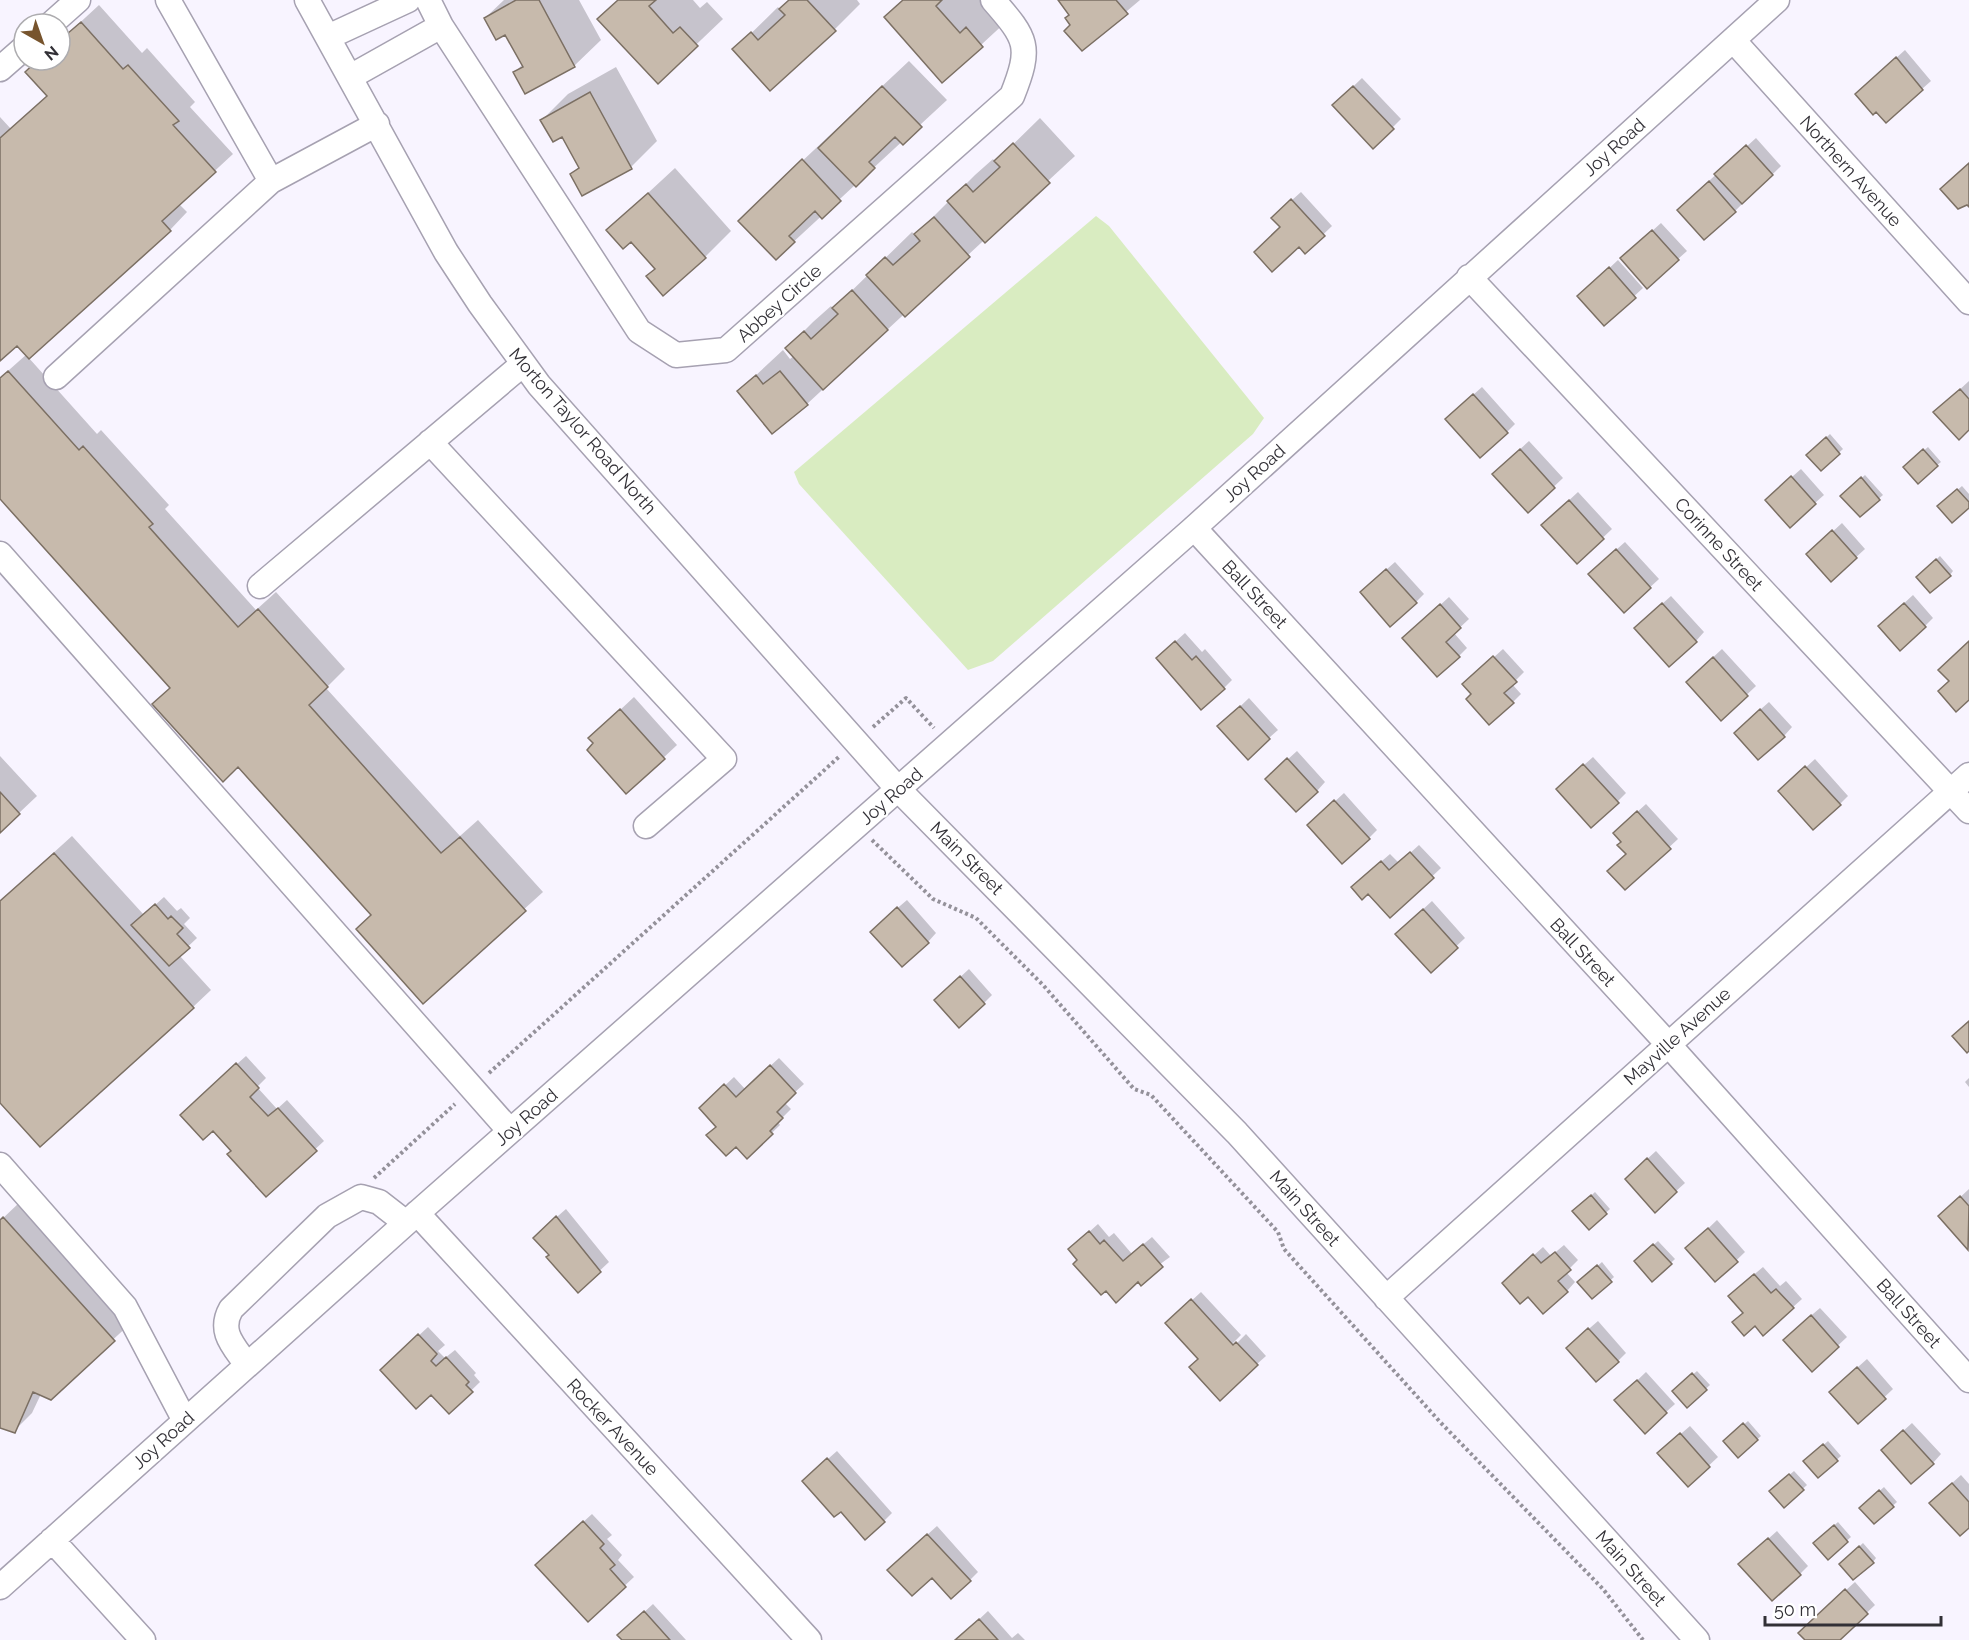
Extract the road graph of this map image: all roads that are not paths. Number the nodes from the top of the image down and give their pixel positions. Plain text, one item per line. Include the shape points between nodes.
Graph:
1 (78, 0) edge
2 (168, 0) edge
3 (307, 0) edge
4 (408, 0) edge
5 (428, 0) edge
6 (993, 0) edge
7 (1777, 0) edge
8 (64, 12) edge
9 (441, 26) junction
10 (328, 37) junction
11 (1733, 40) junction
12 (12, 58) edge
13 (0, 69) edge
14 (350, 77) junction
15 (377, 124) junction
16 (271, 181) junction
17 (1469, 277) junction
18 (1969, 302) edge
19 (523, 364) junction
20 (56, 377) dead end
21 (430, 442) junction
22 (1194, 528) junction
23 (0, 554) edge
24 (260, 586) dead end
25 (1960, 783) edge
26 (898, 789) junction
27 (1969, 811) edge
28 (646, 826) dead end
29 (1668, 1044) junction
30 (510, 1131) junction
31 (0, 1165) edge
32 (411, 1218) junction
33 (1386, 1298) junction
34 (247, 1365) junction
35 (1969, 1380) edge
36 (185, 1421) junction
37 (52, 1540) junction
38 (5, 1574) edge
39 (143, 1640) edge
40 (809, 1640) edge
41 (1696, 1640) edge

1 - 8 street
2 - 16 street
3 - 10 street, Morton Taylor Road North
4 - 10 street
5 - 9 street, Abbey Circle
6 - 9 street, Abbey Circle via 1020,31 1025,64 1012,96 726,350 676,355 639,331
7 - 11 street, Joy Road
9 - 14 street
10 - 14 street, Morton Taylor Road North
11 - 17 street, Joy Road
11 - 18 street, Northern Avenue
12 - 13 street
14 - 15 street, Morton Taylor Road North
15 - 16 street
15 - 19 street, Morton Taylor Road North via 446,252
16 - 20 street
17 - 22 street, Joy Road
17 - 25 street, Corinne Street
19 - 21 street
19 - 26 street, Morton Taylor Road North
21 - 24 street
21 - 28 street via 724,759
22 - 26 street, Joy Road
22 - 29 street, Ball Street
23 - 30 street
25 - 27 street, Corinne Street
25 - 29 street, Mayville Avenue
26 - 30 street, Joy Road
26 - 33 street, Main Street via 1237,1133
29 - 33 street, Mayville Avenue
29 - 35 street, Ball Street
30 - 32 street, Joy Road
31 - 36 street via 125,1307
32 - 34 street, Joy Road
32 - 34 street, Rocker Avenue via 362,1197 327,1216 231,1309 225,1320 225,1330
32 - 40 street, Rocker Avenue
33 - 41 street, Main Street
34 - 36 street, Joy Road
36 - 37 street, Joy Road
37 - 38 street, Joy Road
37 - 39 street

